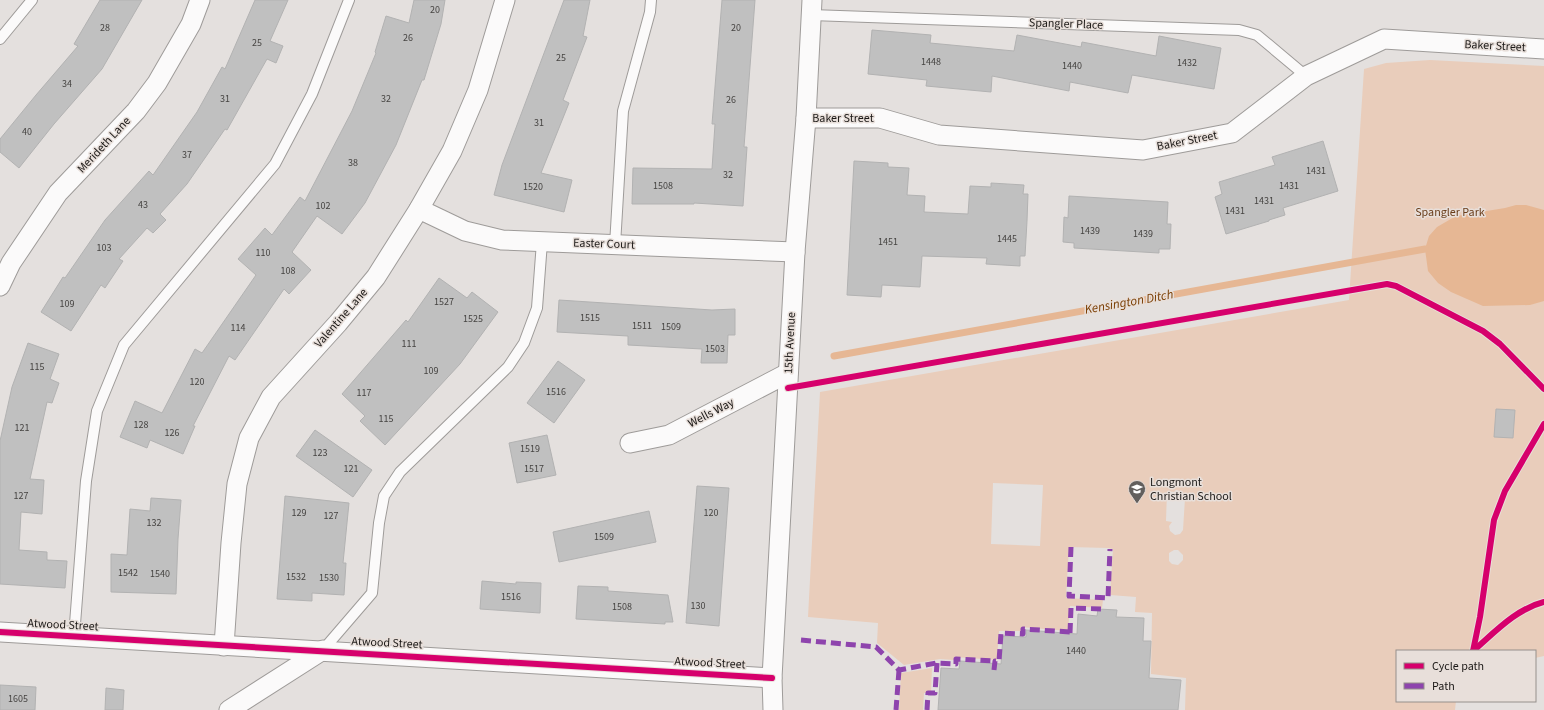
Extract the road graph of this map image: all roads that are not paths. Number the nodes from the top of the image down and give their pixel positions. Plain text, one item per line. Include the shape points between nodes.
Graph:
1 (32, 0) edge
2 (200, 0) edge
3 (350, 0) edge
4 (505, 0) edge
5 (651, 0) edge
6 (811, 8) edge
7 (0, 38) edge
8 (1544, 49) edge
9 (1306, 76) junction
10 (806, 118) junction
11 (419, 209) junction
12 (542, 242) junction
13 (615, 245) junction
14 (795, 252) junction
15 (0, 286) edge
16 (788, 373) junction
17 (630, 442) dead end
18 (0, 632) edge
19 (74, 637) junction
20 (224, 646) junction
21 (323, 650) junction
22 (772, 678) junction
23 (229, 710) edge
24 (773, 710) edge

1 - 7 lane
2 - 15 street, Merideth Lane via 191,24 157,83 136,111 58,193 11,263
3 - 19 lane via 312,94 275,164 124,345 97,411 86,481
4 - 11 street, Valentine Lane via 478,90 452,151
5 - 13 lane via 623,111
6 - 9 lane, Spangler Place via 1239,30 1257,35
6 - 10 street, 15th Avenue
8 - 9 street, Baker Street via 1384,39
9 - 10 street, Baker Street via 1232,133 1143,150 939,135 880,118
10 - 14 street, 15th Avenue
11 - 12 street, Easter Court via 465,231 502,240
11 - 20 street, Valentine Lane via 376,276 338,323 271,397 249,438 237,484
12 - 13 street, Easter Court
12 - 21 lane via 537,308 524,343 508,368 400,472 384,496 372,593
13 - 14 street, Easter Court
14 - 16 street, 15th Avenue
16 - 17 street, Wells Way via 669,435
16 - 22 street, 15th Avenue
18 - 19 street, Atwood Street
19 - 20 street, Atwood Street
20 - 21 street, Atwood Street
21 - 22 street, Atwood Street
21 - 23 street
22 - 24 street, 15th Avenue

